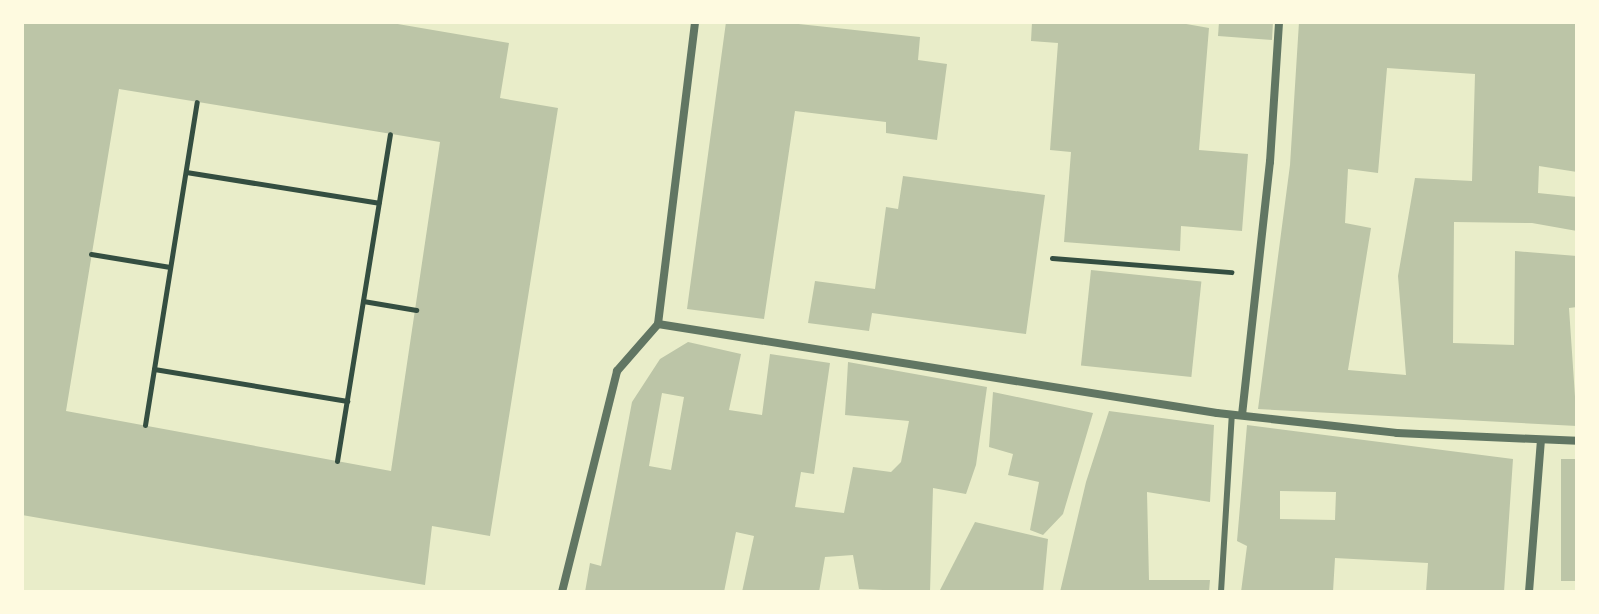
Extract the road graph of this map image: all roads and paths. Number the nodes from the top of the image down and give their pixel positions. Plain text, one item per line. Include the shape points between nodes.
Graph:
1 (695, 22) edge
2 (1279, 22) edge
3 (197, 102) dead end
4 (390, 134) dead end
5 (186, 172) junction
6 (379, 203) junction
7 (91, 254) dead end
8 (1052, 258) dead end
9 (170, 267) junction
10 (1258, 274) junction
11 (363, 301) junction
12 (416, 310) dead end
13 (658, 324) junction
14 (154, 369) junction
15 (347, 401) junction
16 (1237, 415) junction
17 (145, 425) dead end
18 (1541, 441) junction
19 (1577, 441) edge
20 (337, 461) dead end
21 (562, 592) edge
22 (1221, 592) edge
23 (1529, 592) edge

1 - 13 street
2 - 10 street
3 - 5 path
4 - 6 path
5 - 6 path
5 - 9 path
6 - 11 path
7 - 9 path
8 - 10 path
9 - 14 path
10 - 16 street
11 - 12 path
11 - 15 path
13 - 16 street
13 - 21 street via 617,371
14 - 15 path
14 - 17 path
15 - 20 path
16 - 18 street
16 - 22 lane
18 - 19 street
18 - 23 street

